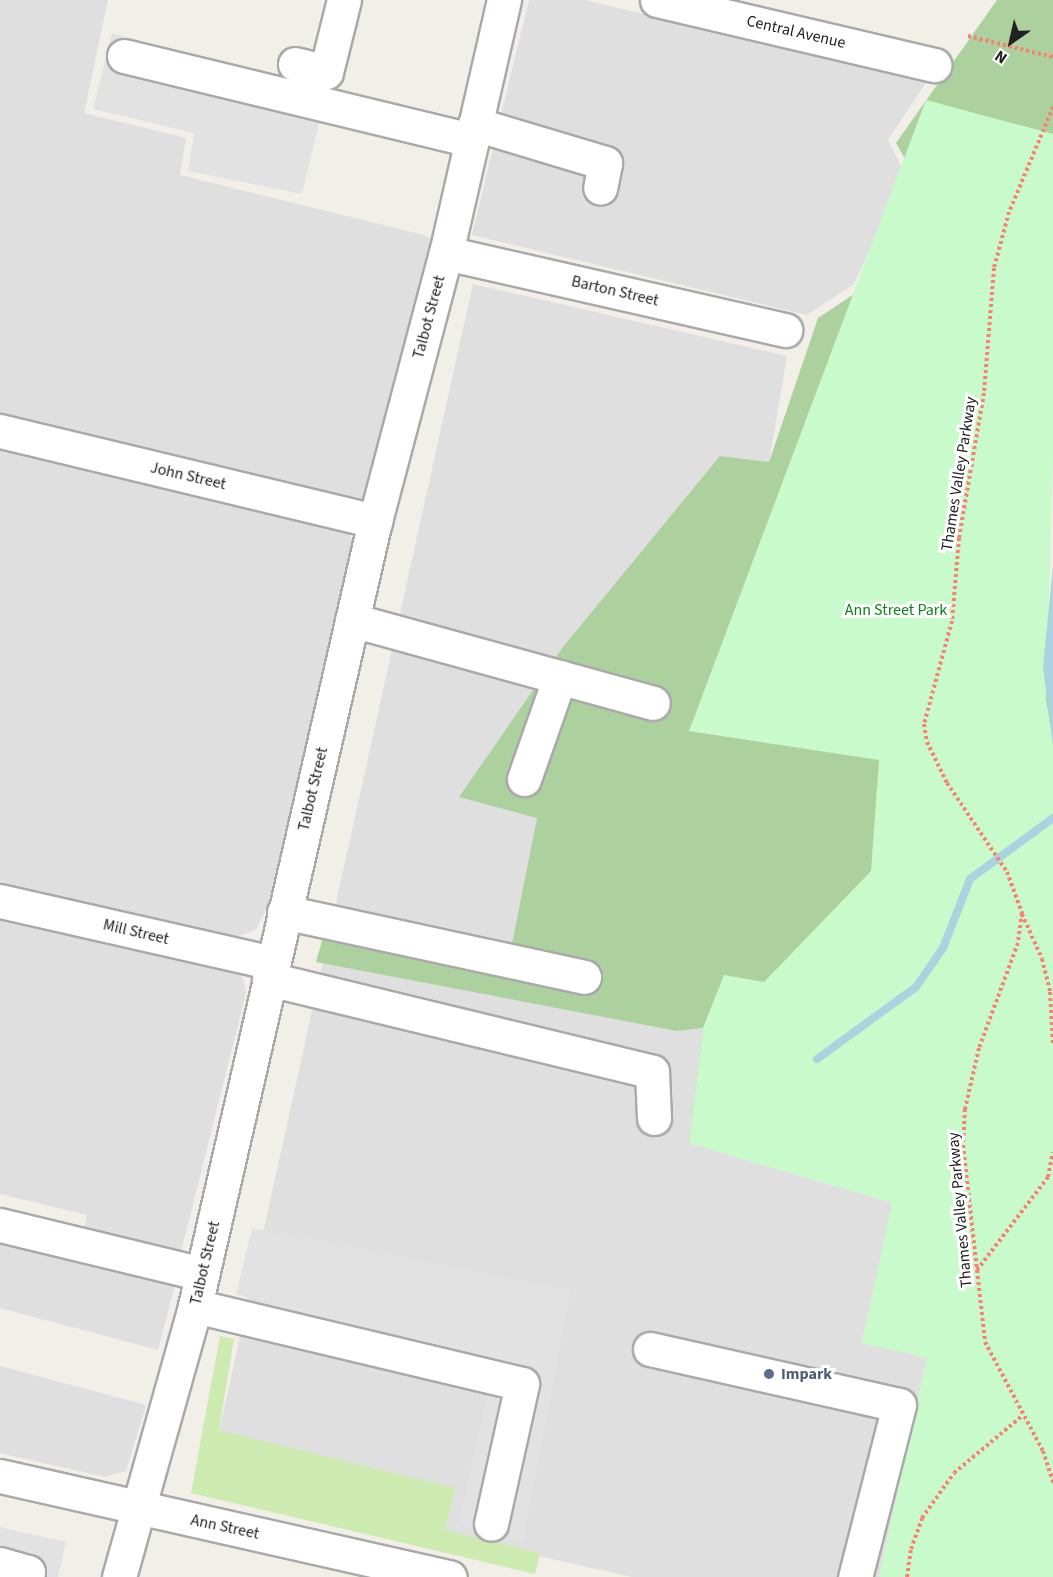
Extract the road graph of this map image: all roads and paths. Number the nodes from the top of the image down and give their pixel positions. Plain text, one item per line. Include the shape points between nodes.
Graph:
1 (344, 0) edge
2 (504, 0) edge
3 (657, 0) edge
4 (968, 36) dead end
5 (124, 56) dead end
6 (1053, 57) edge
7 (296, 64) dead end
8 (934, 65) dead end
9 (1053, 107) edge
10 (474, 132) junction
11 (600, 188) dead end
12 (446, 253) junction
13 (785, 330) dead end
14 (0, 431) edge
15 (375, 521) junction
16 (352, 620) junction
17 (560, 677) junction
18 (653, 703) dead end
19 (524, 779) dead end
20 (0, 901) edge
21 (284, 912) junction
22 (1022, 913) junction
23 (271, 971) junction
24 (584, 977) dead end
25 (1053, 1046) edge
26 (654, 1118) dead end
27 (1053, 1152) edge
28 (0, 1225) edge
29 (976, 1270) junction
30 (202, 1274) junction
31 (195, 1306) junction
32 (650, 1349) dead end
33 (1022, 1416) junction
34 (0, 1476) edge
35 (1053, 1482) edge
36 (136, 1508) junction
37 (491, 1524) dead end
38 (0, 1564) edge
39 (27, 1577) edge
40 (119, 1577) edge
41 (450, 1577) edge
42 (855, 1577) edge
43 (907, 1577) edge

1 - 7 street via 326,72
2 - 10 street, Talbot Street
3 - 8 street, Central Avenue
4 - 6 path
5 - 10 street
9 - 22 path, Thames Valley Parkway via 1009,212 994,268 984,393 963,510 952,621 924,724 946,783 1007,872
10 - 11 street via 605,163
10 - 12 street, Talbot Street
12 - 13 street, Barton Street
12 - 15 street, Talbot Street
14 - 15 street, John Street
15 - 16 street, Talbot Street
16 - 17 street
16 - 21 street, Talbot Street
17 - 18 street
17 - 19 street
20 - 23 street, Mill Street
21 - 23 street, Talbot Street
21 - 24 street
22 - 25 path via 1042,959 1050,992
22 - 29 path, Thames Valley Parkway via 1018,943 979,1048 965,1109 963,1145
23 - 26 street, Mill Street via 652,1072
23 - 30 street, Talbot Street
27 - 29 path via 1048,1177
28 - 30 street
29 - 33 path, Thames Valley Parkway via 985,1342
30 - 31 street, Talbot Street
31 - 36 street, Talbot Street
31 - 37 street via 522,1384
32 - 42 street via 900,1405
33 - 35 path, Thames Valley Parkway via 1044,1451
33 - 43 path via 954,1473 922,1518 911,1549
34 - 36 street, Ann Street
36 - 40 street, Talbot Street
36 - 41 street, Ann Street
38 - 39 street via 28,1572

